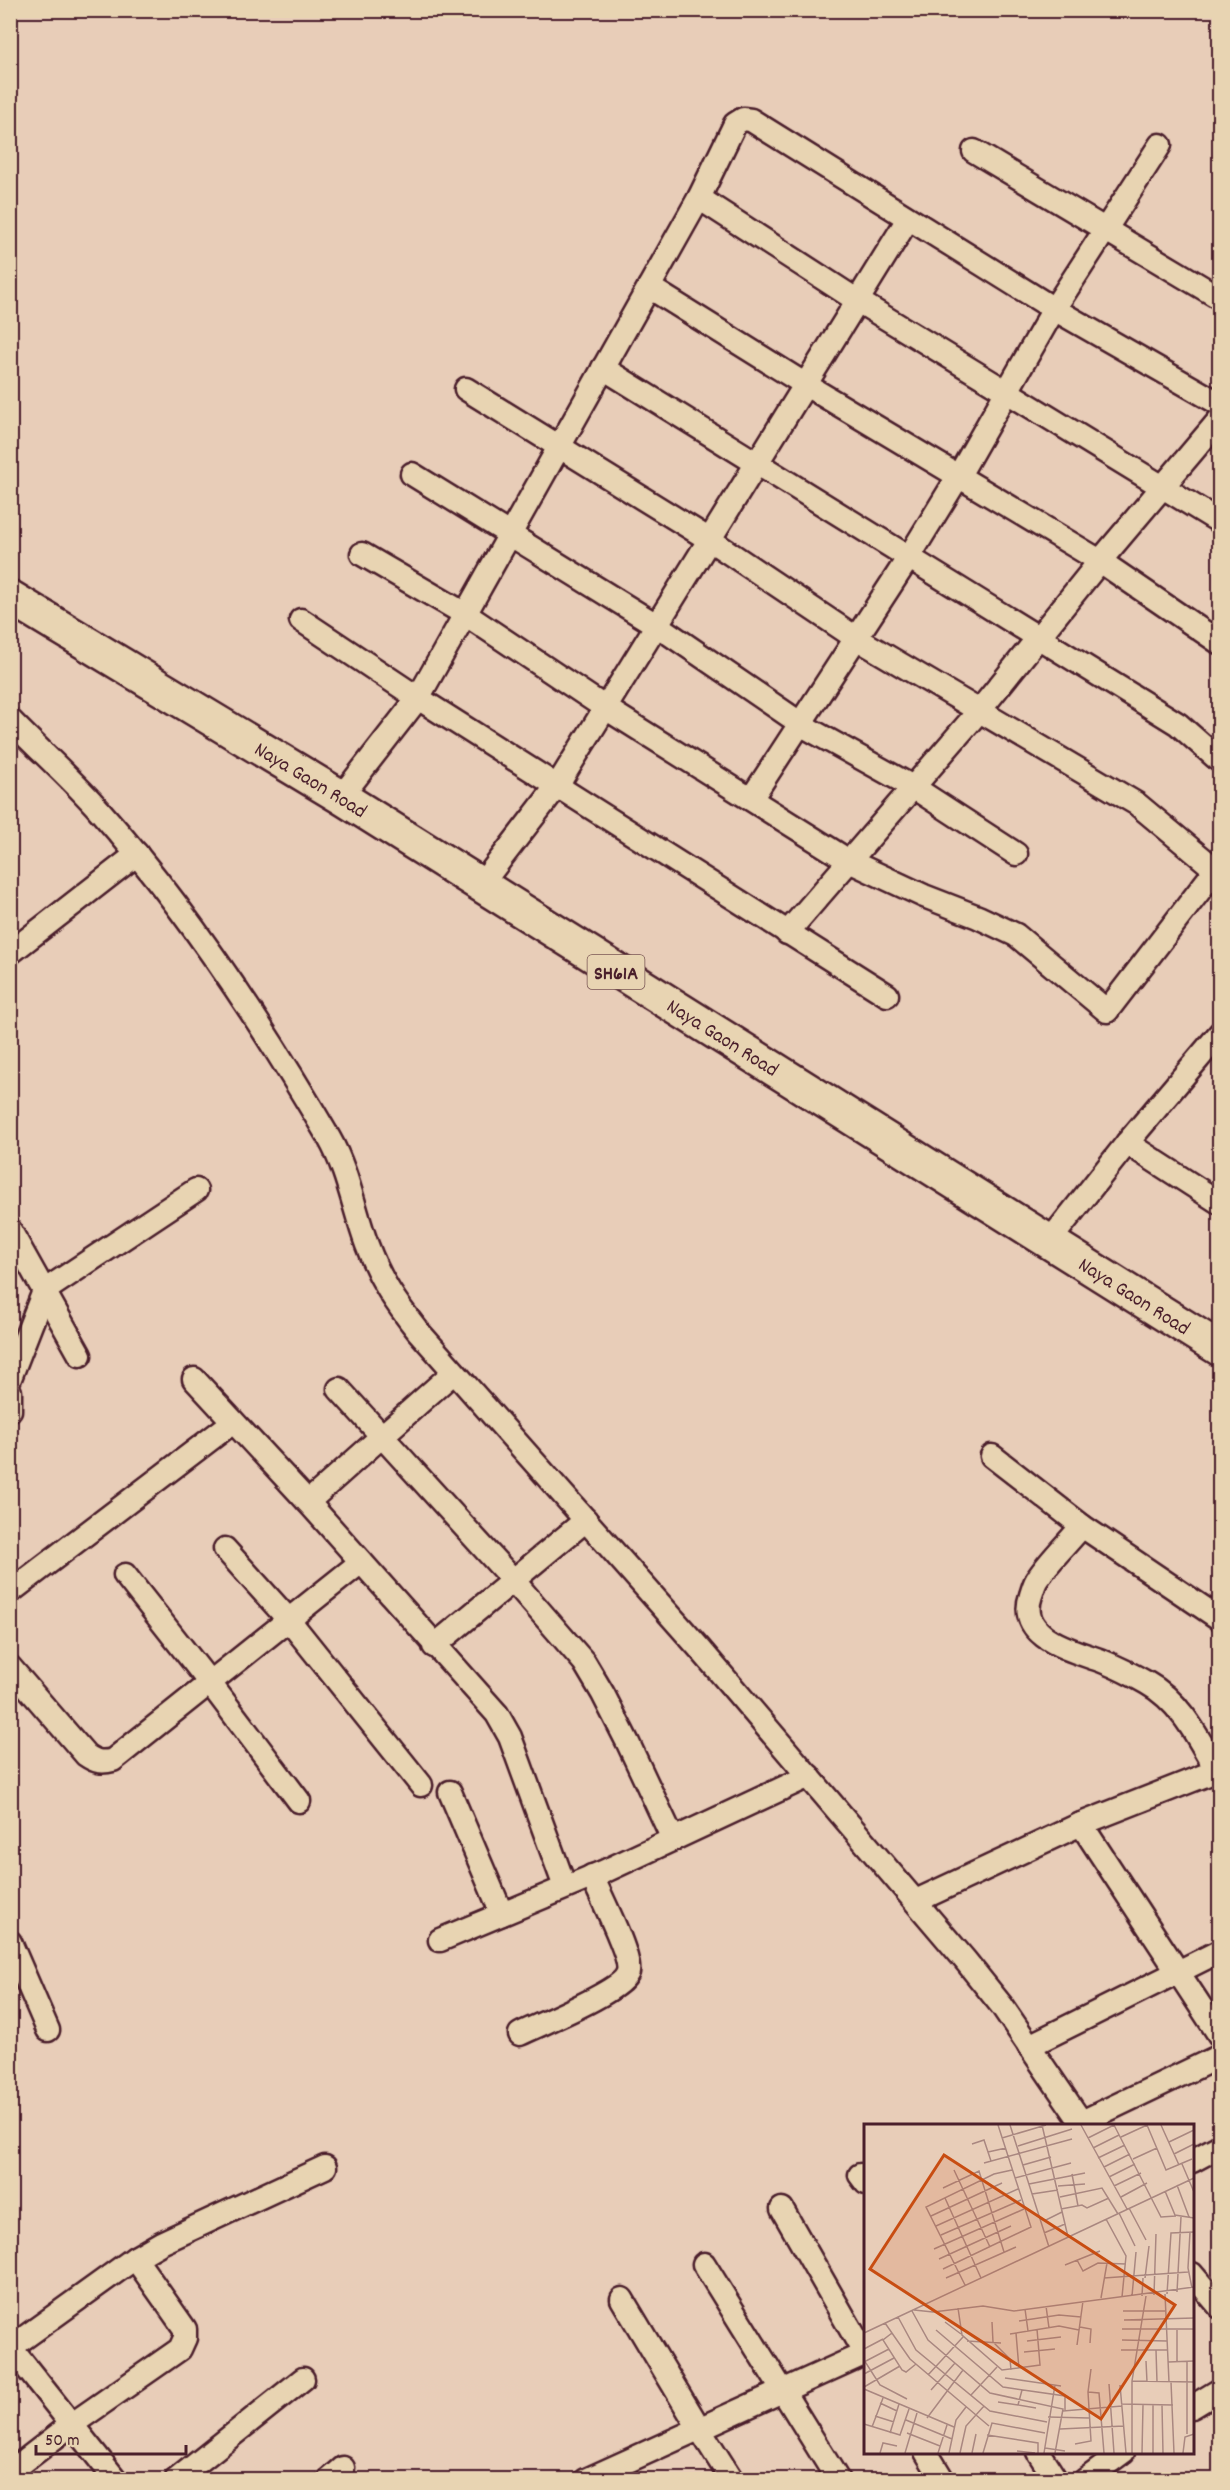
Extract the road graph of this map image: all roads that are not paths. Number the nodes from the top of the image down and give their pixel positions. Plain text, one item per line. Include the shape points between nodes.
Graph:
1 (1161, 145) dead end
2 (974, 151) dead end
3 (699, 198) junction
4 (908, 219) junction
5 (1105, 230) junction
6 (649, 287) junction
7 (1220, 298) edge
8 (858, 301) junction
9 (1054, 309) junction
10 (603, 368) junction
11 (806, 385) junction
12 (466, 389) dead end
13 (1007, 392) junction
14 (1220, 404) edge
15 (1220, 419) edge
16 (559, 446) junction
17 (758, 463) junction
18 (412, 474) dead end
19 (958, 477) junction
20 (1162, 486) junction
21 (1220, 522) edge
22 (510, 534) junction
23 (710, 540) junction
24 (362, 554) dead end
25 (909, 557) junction
26 (1100, 561) junction
27 (10, 597) edge
28 (465, 614) junction
29 (301, 620) dead end
30 (658, 626) junction
31 (856, 638) junction
32 (1038, 638) junction
33 (1220, 643) edge
34 (418, 698) junction
35 (607, 709) junction
36 (980, 710) junction
37 (10, 720) edge
38 (800, 723) junction
39 (1220, 761) edge
40 (557, 786) junction
41 (913, 787) junction
42 (340, 797) junction
43 (751, 799) junction
44 (137, 854) junction
45 (1016, 854) dead end
46 (849, 861) junction
47 (1217, 866) edge
48 (480, 886) junction
49 (787, 933) junction
50 (10, 953) edge
51 (887, 994) dead end
52 (1218, 1040) edge
53 (1127, 1143) junction
54 (196, 1190) dead end
55 (1220, 1203) edge
56 (10, 1230) edge
57 (1048, 1243) junction
58 (44, 1291) junction
59 (1217, 1344) edge
60 (80, 1355) dead end
61 (454, 1372) junction
62 (10, 1378) edge
63 (194, 1379) dead end
64 (339, 1389) dead end
65 (10, 1392) edge
66 (10, 1410) edge
67 (233, 1422) junction
68 (382, 1437) junction
69 (992, 1456) dead end
70 (308, 1502) junction
71 (586, 1520) junction
72 (1082, 1526) junction
73 (225, 1550) dead end
74 (361, 1562) junction
75 (125, 1575) dead end
76 (512, 1579) junction
77 (10, 1592) edge
78 (288, 1619) junction
79 (1220, 1619) edge
80 (434, 1646) junction
81 (10, 1666) edge
82 (210, 1683) junction
83 (1218, 1773) edge
84 (809, 1776) junction
85 (421, 1785) dead end
86 (450, 1792) dead end
87 (299, 1801) dead end
88 (1081, 1824) junction
89 (672, 1839) junction
90 (592, 1876) junction
91 (566, 1887) junction
92 (916, 1901) junction
93 (502, 1914) junction
94 (440, 1940) dead end
95 (10, 1941) edge
96 (1220, 1951) edge
97 (1177, 1971) junction
98 (18, 1978) edge
99 (48, 2030) dead end
100 (520, 2034) dead end
101 (1220, 2036) edge
102 (1029, 2046) junction
103 (1220, 2056) edge
104 (1083, 2124) edge
105 (1220, 2146) edge
106 (1194, 2160) edge
107 (325, 2167) dead end
108 (782, 2209) dead end
109 (135, 2258) junction
110 (704, 2264) dead end
111 (1205, 2280) edge
112 (621, 2299) dead end
113 (1220, 2307) edge
114 (11, 2347) edge
115 (864, 2352) edge
116 (864, 2354) edge
117 (303, 2379) dead end
118 (782, 2390) junction
119 (1220, 2390) edge
120 (1194, 2406) edge
121 (71, 2426) junction
122 (699, 2428) junction
123 (927, 2454) edge
124 (1039, 2454) edge
125 (1120, 2454) edge
126 (10, 2472) edge
127 (612, 2474) edge
128 (116, 2480) edge
129 (176, 2480) edge
130 (586, 2480) edge
131 (732, 2480) edge
132 (838, 2480) edge
133 (943, 2480) edge
134 (1056, 2480) edge
135 (1085, 2480) edge

1 - 5 street
2 - 5 street
3 - 4 street via 735,124 743,119 751,120
3 - 6 street
3 - 8 street
4 - 8 street
4 - 9 street
5 - 7 street
5 - 9 street
6 - 10 street
6 - 11 street
8 - 11 street
8 - 13 street
9 - 13 street
9 - 14 street
10 - 16 street
10 - 17 street
11 - 17 street
11 - 19 street
12 - 16 street
13 - 19 street
13 - 20 street
15 - 20 street
16 - 22 street
16 - 23 street
17 - 23 street
17 - 25 street
18 - 22 street
19 - 25 street
19 - 26 street
20 - 21 street
20 - 26 street
22 - 28 street
22 - 30 street
23 - 30 street
23 - 31 street
24 - 28 street
25 - 31 street
25 - 32 street
26 - 32 street
26 - 33 street
27 - 42 main road, Naya Gaon Road / SH61A
28 - 34 street
28 - 35 street
29 - 34 street
30 - 35 street
30 - 38 street
31 - 36 street
31 - 38 street
32 - 36 street
32 - 39 street via 1178,724
34 - 40 street
34 - 42 street
35 - 40 street
35 - 43 street
36 - 41 street
36 - 47 street via 1137,804
37 - 44 street via 99,809
38 - 41 street
38 - 43 street
40 - 48 street
40 - 49 street
41 - 45 street
41 - 46 street
42 - 48 main road, Naya Gaon Road / SH61A
43 - 46 street
44 - 50 street
44 - 61 street via 269,1038 331,1142 367,1246 389,1294
46 - 47 street via 1016,935 1107,1011
46 - 49 street
48 - 57 main road, Naya Gaon Road / SH61A
49 - 51 street
52 - 53 street
53 - 55 street
53 - 57 street
54 - 58 street
56 - 58 street
57 - 59 main road, Naya Gaon Road / SH61A
58 - 60 street
58 - 62 street
61 - 68 street
61 - 71 street
63 - 67 street
64 - 68 street
65 - 66 street
67 - 70 street
67 - 77 street
68 - 70 street
68 - 76 street
69 - 72 street
70 - 74 street
71 - 76 street
71 - 84 street
72 - 79 street
72 - 83 street via 1036,1580 1028,1605 1032,1623 1059,1646 1149,1683 1170,1700 1190,1725
73 - 78 street
74 - 78 street
74 - 80 street
75 - 82 street
76 - 80 street
76 - 89 street via 584,1662
78 - 82 street
78 - 85 street
80 - 91 street via 497,1714 510,1737
81 - 82 street via 86,1755 102,1762 128,1751
82 - 87 street
83 - 88 street
84 - 89 street
84 - 92 street
86 - 93 street
88 - 92 street
88 - 97 street
89 - 90 street
90 - 91 street
90 - 100 street via 622,1946 628,1972 604,1994
91 - 93 street
92 - 102 street via 1002,2006
93 - 94 street
95 - 98 street
96 - 97 street
97 - 101 street
97 - 102 street
98 - 99 street
102 - 104 street
103 - 104 street
105 - 106 street
107 - 109 street
108 - 115 street
109 - 114 street
109 - 121 street via 184,2329 185,2338 180,2349
110 - 118 street
111 - 113 street
112 - 122 street
114 - 121 street
116 - 118 street
117 - 129 street
118 - 122 street
118 - 132 street
119 - 120 street
121 - 126 street
121 - 128 street
122 - 127 street
122 - 131 street
123 - 133 street
124 - 134 street
125 - 135 street
127 - 130 street

